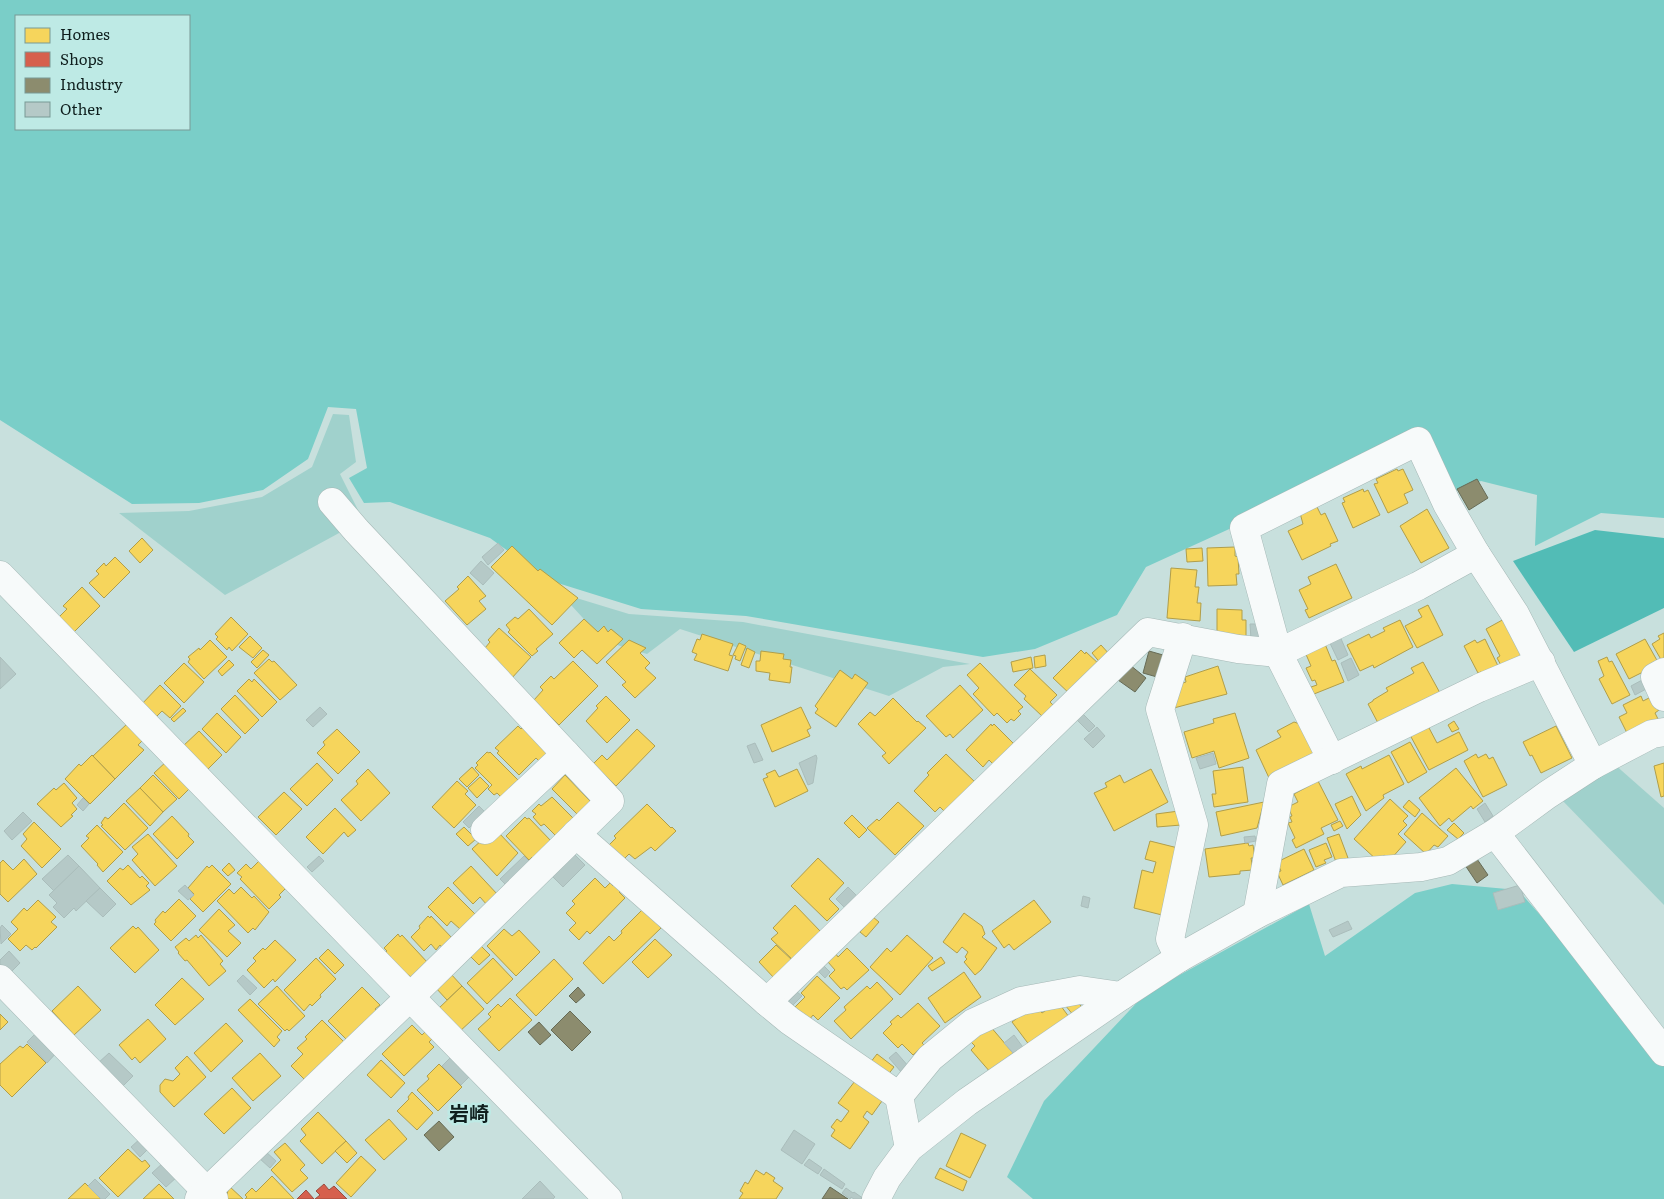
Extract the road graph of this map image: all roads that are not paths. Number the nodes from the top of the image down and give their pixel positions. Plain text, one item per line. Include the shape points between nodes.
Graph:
1 (332, 502) dead end
2 (1476, 554) junction
3 (0, 575) edge
4 (1183, 637) junction
5 (1278, 653) junction
6 (1541, 662) junction
7 (1664, 672) edge
8 (1664, 697) edge
9 (1664, 732) edge
10 (566, 754) junction
11 (1332, 760) junction
12 (1593, 765) junction
13 (485, 830) dead end
14 (1495, 833) junction
15 (576, 834) junction
16 (1257, 914) junction
17 (1179, 958) junction
18 (0, 979) edge
19 (1121, 996) junction
20 (410, 997) junction
21 (767, 1002) junction
22 (1664, 1052) edge
23 (899, 1096) junction
24 (909, 1148) junction
25 (206, 1196) edge
26 (608, 1199) edge
27 (876, 1199) edge

1 - 10 street
2 - 5 street via 1418,586
2 - 5 street via 1447,504 1418,441 1244,528
2 - 6 street
3 - 20 street
4 - 5 street via 1238,649
4 - 17 street via 1160,709 1194,825 1170,939
4 - 21 street via 1148,632
5 - 11 street
6 - 11 street via 1479,688
6 - 12 street
7 - 8 street via 1655,677
9 - 12 street via 1652,734
10 - 13 street
10 - 15 street via 610,800
11 - 16 street via 1281,784
12 - 14 street
14 - 16 street via 1448,861 1421,868 1341,873
14 - 22 street
15 - 20 street
15 - 21 street
16 - 17 street
17 - 19 street
18 - 25 street
19 - 23 street via 1080,990 1021,1001 973,1022 930,1058
19 - 24 street via 967,1102
20 - 25 street
20 - 26 street
21 - 23 street
23 - 24 street
24 - 27 street

